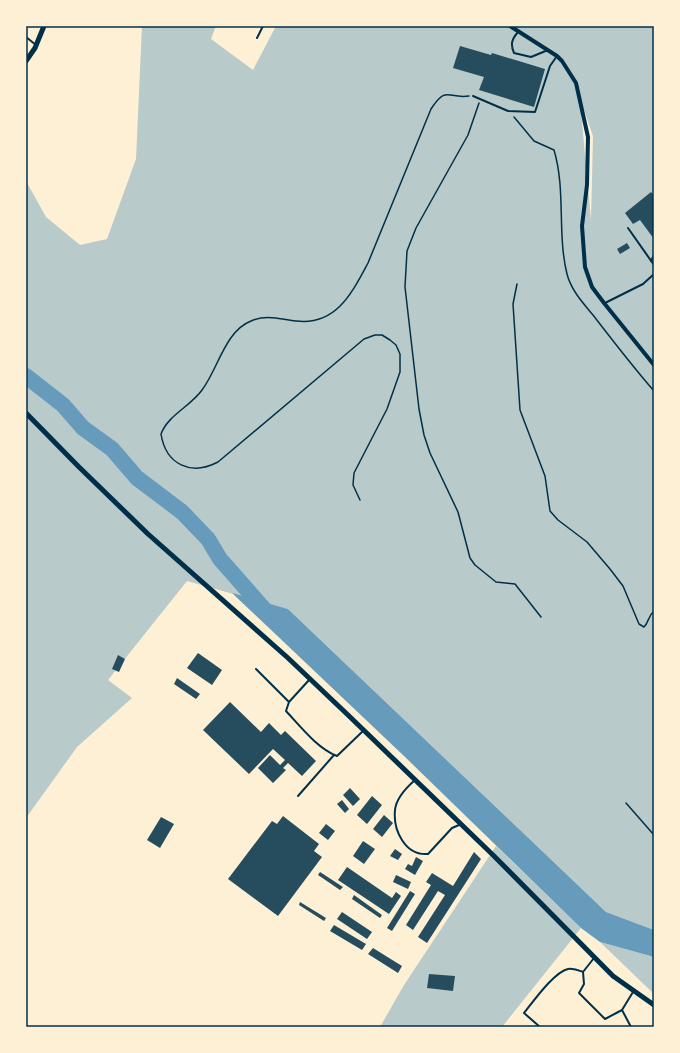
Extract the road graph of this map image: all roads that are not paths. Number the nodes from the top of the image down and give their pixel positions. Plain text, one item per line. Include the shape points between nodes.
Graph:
1 (44, 26) edge
2 (263, 26) edge
3 (510, 26) edge
4 (519, 32) junction
5 (26, 37) edge
6 (257, 38) dead end
7 (36, 45) junction
8 (549, 50) junction
9 (557, 56) junction
10 (26, 61) edge
11 (473, 96) road end
12 (628, 228) dead end
13 (654, 255) edge
14 (651, 261) junction
15 (654, 266) edge
16 (654, 274) edge
17 (604, 303) junction
18 (654, 365) edge
19 (26, 412) edge
20 (256, 669) dead end
21 (310, 679) junction
22 (290, 702) junction
23 (364, 731) junction
24 (334, 755) junction
25 (415, 780) junction
26 (298, 796) dead end
27 (460, 824) junction
28 (595, 958) junction
29 (583, 972) junction
30 (634, 991) junction
31 (654, 1005) edge
32 (622, 1010) junction
33 (540, 1027) edge
34 (631, 1027) edge

1 - 7 street
2 - 6 lane
3 - 4 street
4 - 8 street
4 - 8 lane via 512,38 511,47 514,53 531,57
5 - 7 lane
7 - 10 street
8 - 9 street
9 - 11 lane via 550,66 535,112 508,111
9 - 17 street via 576,83 588,136 587,185 582,226 585,267 592,287
12 - 14 lane
13 - 14 lane
14 - 15 lane
16 - 17 lane via 643,284
17 - 18 street
19 - 21 street via 148,534
20 - 22 lane
21 - 22 lane
21 - 23 street
22 - 24 lane via 286,711
23 - 24 lane via 337,756
23 - 25 street
24 - 26 lane
25 - 27 street
25 - 27 lane via 401,795 395,810 398,836 403,843 417,852 428,854 452,828
27 - 28 street
28 - 29 lane
28 - 30 street via 613,976
29 - 32 lane via 584,984 580,993 605,1019
29 - 33 lane via 575,969 566,970 524,1013
30 - 31 street
30 - 32 lane
32 - 34 lane

